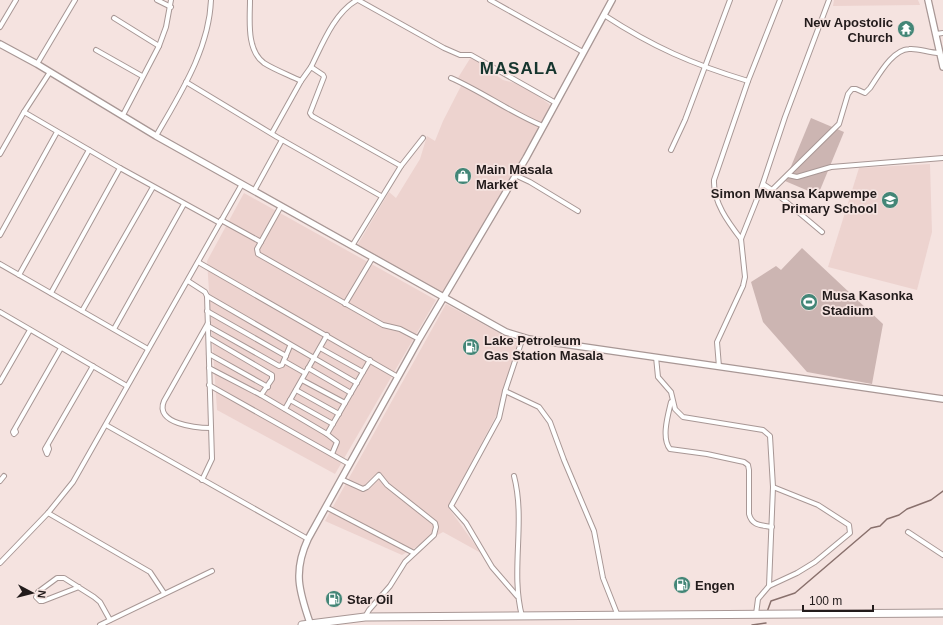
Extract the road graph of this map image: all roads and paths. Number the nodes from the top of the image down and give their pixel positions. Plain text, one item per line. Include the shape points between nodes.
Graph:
1 (16, 0) edge
2 (74, 0) edge
3 (156, 0) edge
4 (171, 0) edge
5 (211, 0) edge
6 (250, 0) edge
7 (357, 0) edge
8 (491, 0) edge
9 (610, 0) edge
10 (730, 0) edge
11 (780, 0) edge
12 (829, 0) edge
13 (928, 0) edge
14 (171, 7) junction
15 (604, 16) junction
16 (114, 18) dead end
17 (0, 27) edge
18 (943, 33) edge
19 (936, 34) junction
20 (0, 44) edge
21 (158, 46) junction
22 (96, 50) dead end
23 (583, 52) junction
24 (940, 53) junction
25 (37, 64) junction
26 (704, 67) junction
27 (943, 67) edge
28 (311, 68) junction
29 (50, 72) junction
30 (142, 76) junction
31 (451, 78) dead end
32 (301, 81) junction
33 (748, 81) junction
34 (186, 82) junction
35 (556, 103) junction
36 (24, 112) junction
37 (123, 115) junction
38 (543, 126) junction
39 (57, 132) junction
40 (272, 133) junction
41 (156, 136) junction
42 (423, 138) dead end
43 (282, 140) junction
44 (89, 150) junction
45 (671, 150) dead end
46 (0, 154) edge
47 (943, 158) edge
48 (401, 166) junction
49 (120, 168) junction
50 (516, 175) junction
51 (788, 175) junction
52 (242, 184) junction
53 (762, 184) junction
54 (153, 187) junction
55 (772, 190) junction
56 (254, 191) junction
57 (381, 196) junction
58 (184, 204) junction
59 (281, 206) junction
60 (578, 211) dead end
61 (221, 222) junction
62 (822, 232) dead end
63 (0, 235) edge
64 (741, 239) junction
65 (261, 242) junction
66 (352, 246) junction
67 (373, 258) junction
68 (198, 262) junction
69 (0, 264) edge
70 (18, 275) junction
71 (188, 280) junction
72 (51, 293) junction
73 (207, 296) junction
74 (444, 298) junction
75 (345, 304) junction
76 (82, 311) junction
77 (207, 311) junction
78 (0, 312) edge
79 (208, 325) junction
80 (114, 329) junction
81 (30, 330) junction
82 (327, 335) junction
83 (523, 337) junction
84 (208, 338) junction
85 (419, 340) junction
86 (290, 346) junction
87 (61, 348) junction
88 (320, 348) junction
89 (148, 349) junction
90 (209, 354) junction
91 (286, 356) junction
92 (656, 357) junction
93 (314, 359) junction
94 (370, 360) junction
95 (284, 361) junction
96 (93, 366) junction
97 (719, 367) junction
98 (209, 368) junction
99 (308, 368) junction
100 (364, 372) junction
101 (305, 373) junction
102 (398, 377) junction
103 (302, 380) junction
104 (0, 382) edge
105 (357, 383) junction
106 (209, 385) junction
107 (128, 386) junction
108 (268, 387) junction
109 (296, 390) junction
110 (505, 390) junction
111 (351, 393) junction
112 (261, 396) junction
113 (943, 399) edge
114 (290, 400) junction
115 (671, 402) junction
116 (345, 403) junction
117 (285, 409) junction
118 (339, 414) junction
119 (333, 424) junction
120 (106, 425) junction
121 (211, 428) junction
122 (15, 430) dead end
123 (327, 434) junction
124 (48, 446) dead end
125 (332, 454) junction
126 (349, 464) junction
127 (4, 476) dead end
128 (514, 476) dead end
129 (341, 479) junction
130 (202, 480) junction
131 (0, 481) edge
132 (773, 487) junction
133 (326, 507) junction
134 (48, 513) junction
135 (772, 527) junction
136 (908, 532) dead end
137 (308, 539) junction
138 (414, 553) junction
139 (943, 555) edge
140 (0, 563) edge
141 (212, 571) dead end
142 (769, 586) junction
143 (79, 587) junction
144 (164, 594) junction
145 (517, 596) junction
146 (943, 613) edge
147 (756, 614) junction
148 (522, 616) junction
149 (618, 616) junction
150 (365, 617) junction
151 (110, 620) junction
152 (310, 623) junction
153 (100, 625) edge
154 (302, 625) edge

1 - 17 street
2 - 25 street
3 - 14 street
4 - 14 street
5 - 34 street via 203,41
6 - 32 street via 252,40 259,58
7 - 28 street via 339,16
7 - 35 street via 444,48 460,55 471,55
8 - 23 street
9 - 15 street
10 - 26 street
11 - 33 street
12 - 53 street
13 - 19 street
14 - 21 street
15 - 23 street
15 - 26 street via 641,39
16 - 21 street
18 - 19 street
19 - 24 street
20 - 25 street
21 - 30 street
22 - 30 street
23 - 35 street
24 - 27 street
24 - 51 street via 908,48 896,54 865,92 852,89 848,94 839,124
25 - 29 street
26 - 33 street
26 - 45 street
28 - 32 street
28 - 48 street via 324,77 312,105 312,116
29 - 36 street
29 - 37 street
30 - 37 street
31 - 38 street
32 - 40 street
33 - 64 street via 714,180 716,197 728,222
34 - 40 street
34 - 41 street
35 - 38 street
36 - 39 street
36 - 46 street
37 - 41 street
38 - 50 street
39 - 44 street
39 - 63 street
40 - 43 street
41 - 52 street
42 - 48 street
43 - 56 street
43 - 57 street
44 - 49 street
44 - 70 street
47 - 51 street via 838,166 797,177
48 - 57 street
49 - 54 street
49 - 72 street
50 - 60 street
50 - 74 street
51 - 55 street
52 - 56 street
52 - 61 street
53 - 55 street
53 - 64 street
54 - 58 street
54 - 76 street
55 - 62 street
56 - 59 street
57 - 66 street
58 - 61 street
58 - 80 street
59 - 65 street
59 - 66 street
61 - 65 street
61 - 68 street
64 - 97 street via 745,277 717,342
65 - 75 street via 257,252 260,256
66 - 67 street
67 - 74 street
67 - 75 street
68 - 71 street
68 - 82 street
69 - 70 street
70 - 72 street
71 - 73 street via 206,292
71 - 89 street
72 - 76 street
73 - 77 street
73 - 86 street
74 - 83 street via 506,332
74 - 85 street
75 - 85 street via 383,325 400,329
76 - 80 street
77 - 79 street
77 - 91 street
78 - 81 street
79 - 84 street
79 - 95 street via 276,365 280,366
79 - 121 street via 162,406 167,416 184,425
80 - 89 street
81 - 87 street
81 - 104 street
82 - 88 street
82 - 94 street
83 - 92 street
83 - 110 street
84 - 90 street
84 - 108 street via 272,375
85 - 102 street
86 - 91 street
86 - 93 street
87 - 96 street
87 - 122 street
88 - 93 street
88 - 100 street
89 - 107 street
90 - 98 street
90 - 108 street
91 - 95 street
92 - 97 street
92 - 115 street via 658,377 671,392
93 - 99 street
93 - 105 street
94 - 100 street
94 - 102 street
95 - 101 street
96 - 107 street
96 - 124 street
97 - 113 street
98 - 106 street
98 - 112 street
99 - 101 street
99 - 111 street
100 - 105 street
101 - 103 street
102 - 126 street
103 - 109 street
103 - 116 street
105 - 111 street
106 - 121 street
106 - 125 street
107 - 120 street
108 - 112 street
109 - 114 street
109 - 118 street
110 - 145 street via 499,418 450,506 466,523 492,567
110 - 149 street via 539,407 550,422 594,531 603,578
111 - 116 street
112 - 117 street
114 - 117 street
114 - 119 street
115 - 132 street via 678,414 683,417 763,430 768,433
115 - 135 street via 667,428 670,449 707,454 748,465 750,520 756,525
116 - 118 street
117 - 123 street
118 - 119 street
119 - 123 street
120 - 130 street
120 - 134 street via 73,482
121 - 130 street via 212,459
123 - 125 street via 337,443
125 - 126 street
126 - 129 street
127 - 131 street
128 - 145 street via 518,498
129 - 133 street
129 - 138 street via 363,489 379,475 387,485 435,523 434,535
130 - 137 street
132 - 135 street
132 - 142 street via 818,504 851,529 850,533 815,562 797,574
133 - 137 street
133 - 138 street
134 - 140 street
134 - 144 street via 150,572
135 - 142 street
136 - 139 street
137 - 152 street via 300,558 298,572 299,587
138 - 150 street
141 - 144 street
142 - 147 street via 758,599
143 - 143 street via 60,577 38,592 36,597 43,601
143 - 151 street via 100,602
144 - 151 street
145 - 148 street
146 - 147 highway
147 - 149 highway
148 - 149 highway
148 - 150 highway
150 - 152 highway
151 - 153 street
152 - 154 highway

